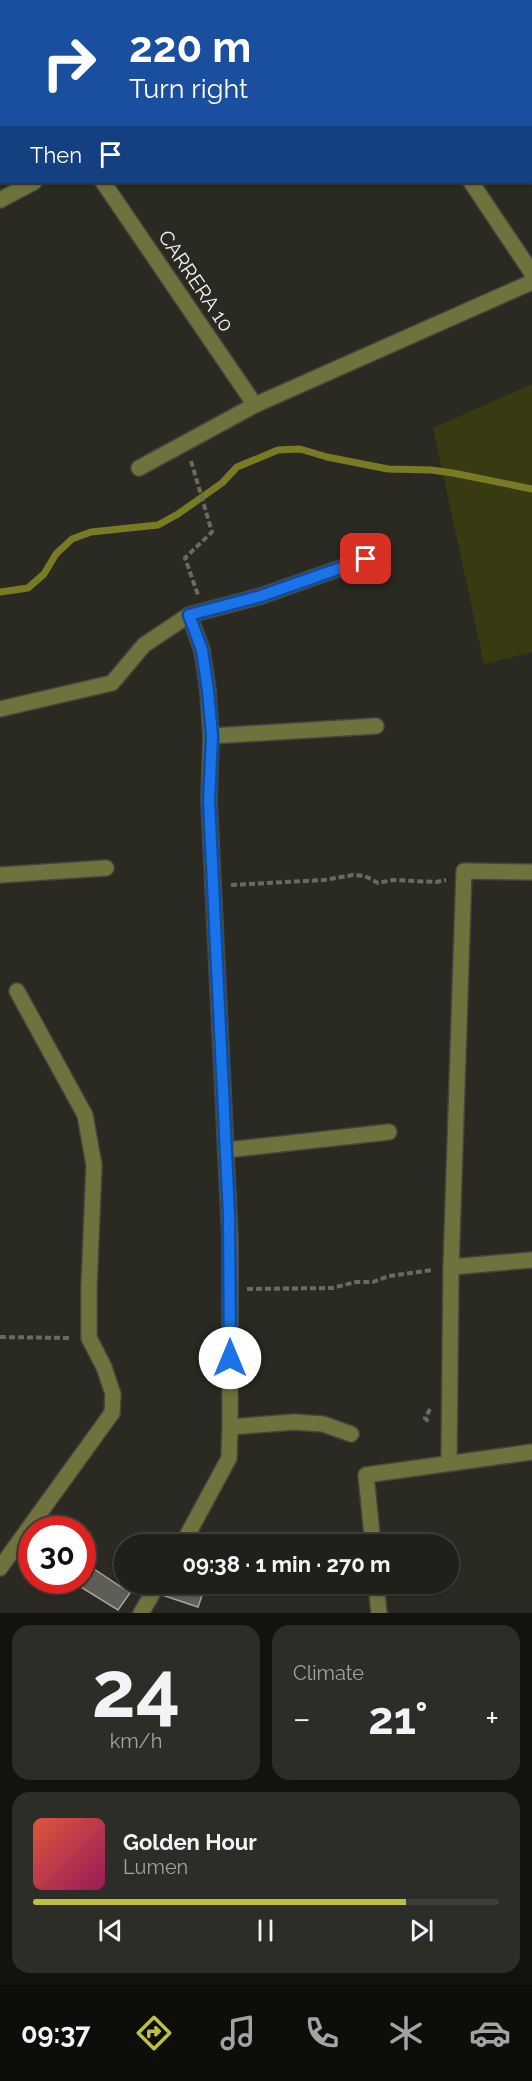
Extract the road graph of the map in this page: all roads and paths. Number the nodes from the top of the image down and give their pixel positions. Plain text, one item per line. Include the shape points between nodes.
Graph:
1 (32, 183) edge
2 (104, 183) edge
3 (472, 183) edge
4 (0, 200) edge
5 (532, 273) edge
6 (532, 282) edge
7 (255, 405) junction
8 (139, 468) dead end
9 (196, 480) dead end
10 (366, 559) dead end
11 (197, 613) junction
12 (0, 710) edge
13 (376, 726) dead end
14 (212, 736) junction
15 (106, 868) dead end
16 (464, 871) junction
17 (532, 872) edge
18 (0, 875) edge
19 (212, 886) junction
20 (17, 991) dead end
21 (389, 1132) dead end
22 (227, 1150) junction
23 (532, 1260) edge
24 (451, 1267) junction
25 (230, 1290) junction
26 (0, 1336) edge
27 (89, 1338) junction
28 (230, 1427) junction
29 (351, 1434) dead end
30 (532, 1452) edge
31 (449, 1463) junction
32 (188, 1534) edge
33 (372, 1534) edge
34 (0, 1568) edge
35 (152, 1594) edge
36 (377, 1594) edge
37 (141, 1613) edge
38 (379, 1613) edge

1 - 4 street
2 - 7 street, CARRERA 10
3 - 5 street
6 - 7 street
7 - 8 street
9 - 11 path via 212,532 185,558
10 - 11 street via 261,596
11 - 12 street via 144,645 112,683
11 - 14 street
13 - 14 street
14 - 19 street
15 - 18 street
16 - 17 street
16 - 19 path via 436,882 378,883 353,875
16 - 24 street
19 - 22 street
20 - 27 street via 85,1114 94,1165
21 - 22 street
22 - 25 street
23 - 24 street
24 - 25 path via 332,1288
24 - 31 street
25 - 28 street
26 - 27 path
27 - 34 street via 105,1367 113,1394 112,1413
28 - 29 street via 294,1422 323,1424
28 - 32 street via 229,1458
30 - 31 street
31 - 33 street via 366,1475
35 - 37 street
36 - 38 street

